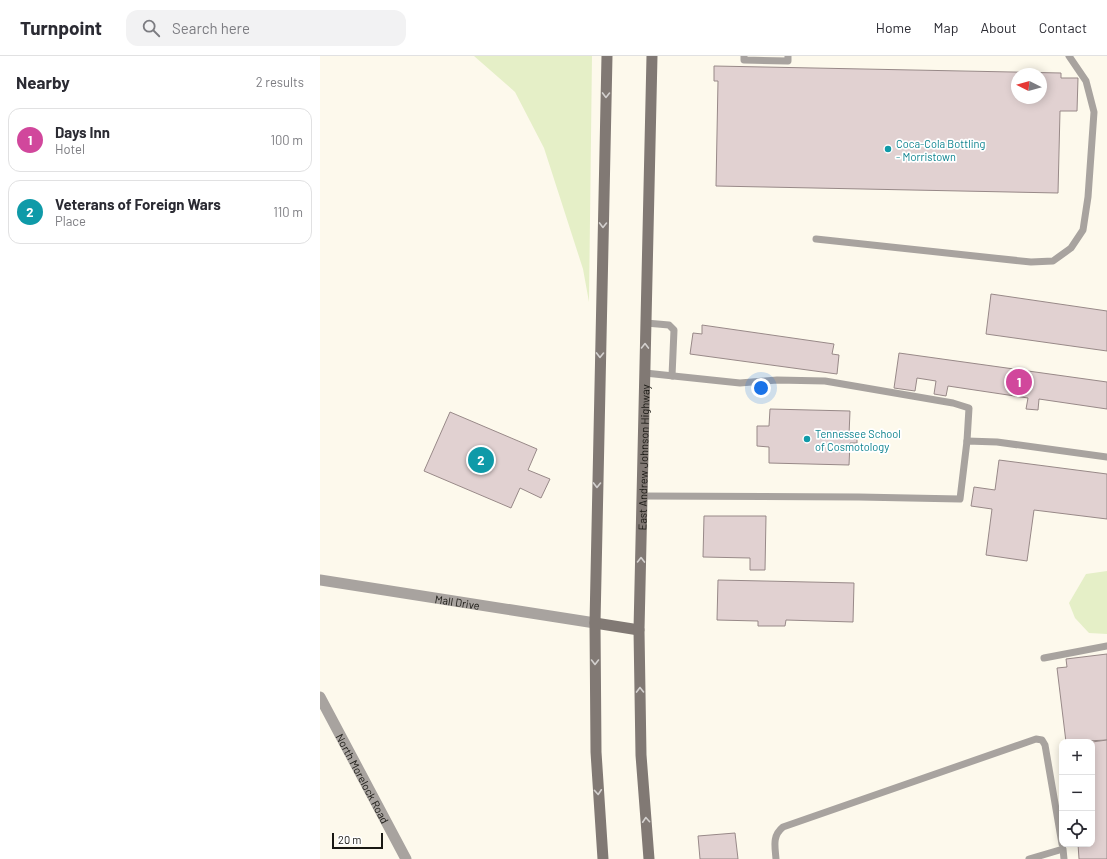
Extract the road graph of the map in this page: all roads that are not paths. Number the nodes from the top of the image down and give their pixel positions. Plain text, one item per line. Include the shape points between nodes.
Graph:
1 (607, 56) edge
2 (652, 56) edge
3 (744, 56) edge
4 (788, 56) edge
5 (1069, 56) edge
6 (816, 239) dead end
7 (646, 323) junction
8 (645, 373) junction
9 (672, 376) junction
10 (967, 441) junction
11 (1107, 457) edge
12 (642, 496) junction
13 (320, 580) edge
14 (594, 623) junction
15 (639, 630) junction
16 (1107, 646) edge
17 (1044, 658) dead end
18 (320, 697) edge
19 (1059, 827) edge
20 (1059, 846) edge
21 (1062, 847) edge
22 (406, 859) edge
23 (603, 859) edge
24 (649, 859) edge
25 (776, 859) edge
26 (1029, 859) edge
27 (1064, 859) edge

1 -> 14 main road
2 - 7 main road, East Andrew Johnson Highway
3 - 4 lane via 744,60 788,61
5 - 6 lane via 1086,81 1094,112 1083,230 1071,248 1053,261 1031,262
8 -> 7 main road, East Andrew Johnson Highway
7 - 9 lane via 669,325 674,330
8 - 9 lane
8 - 12 main road, East Andrew Johnson Highway
9 - 10 lane via 740,383 777,380 825,381 953,403 969,408
10 - 11 lane via 997,442
10 - 12 lane via 960,500
15 -> 12 main road, East Andrew Johnson Highway
13 - 14 street, Mall Drive
14 - 15 main road
14 -> 23 main road via 596,752
24 -> 15 main road, East Andrew Johnson Highway via 641,756
16 - 17 lane
18 - 22 street, North Morelock Road
19 - 25 lane via 1045,745 1042,740 1036,739 783,827 777,832 774,841
20 - 26 lane
21 - 27 lane

